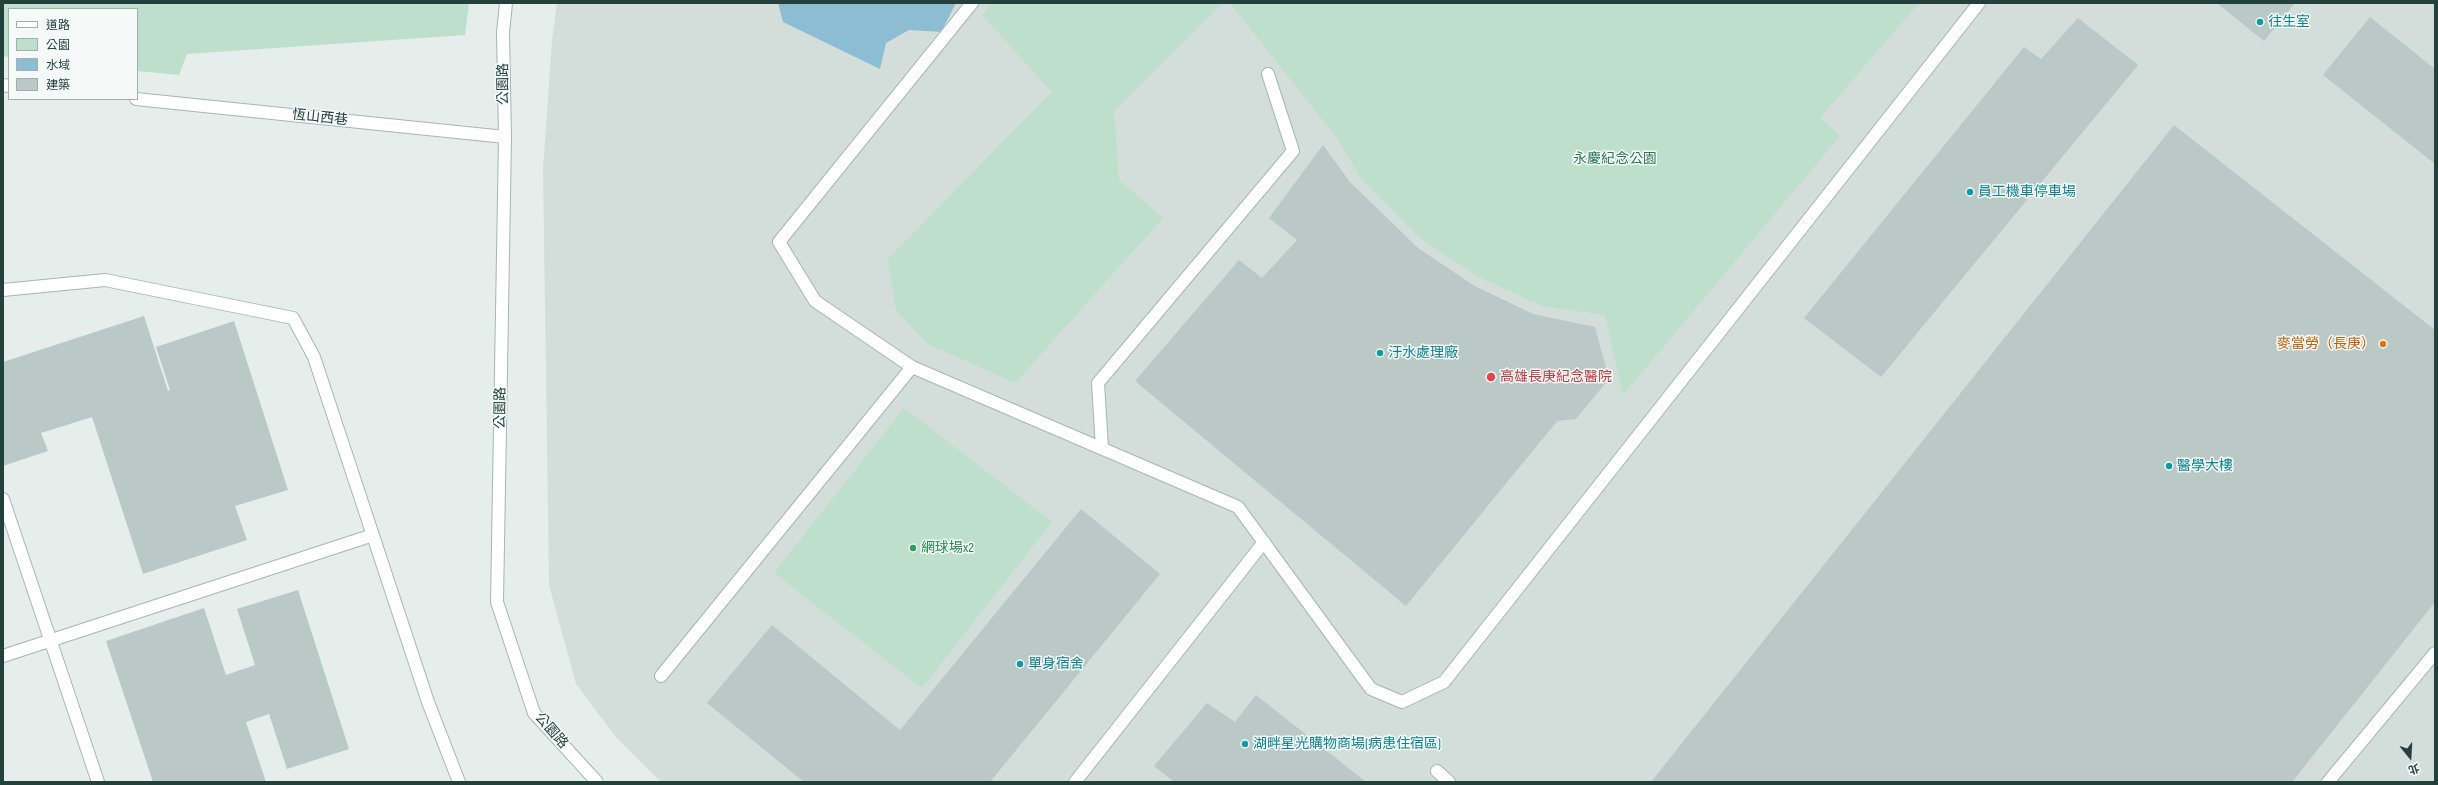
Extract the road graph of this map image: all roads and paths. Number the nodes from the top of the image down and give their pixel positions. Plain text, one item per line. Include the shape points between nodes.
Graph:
1 (506, 3) edge
2 (972, 3) edge
3 (1980, 3) edge
4 (1268, 74) dead end
5 (138, 99) edge
6 (505, 137) junction
7 (3, 290) edge
8 (912, 366) junction
9 (1102, 448) junction
10 (3, 499) edge
11 (373, 535) junction
12 (1264, 542) junction
13 (51, 640) junction
14 (2435, 653) edge
15 (3, 656) edge
16 (661, 676) dead end
17 (1437, 771) dead end
18 (98, 782) edge
19 (459, 782) edge
20 (597, 782) edge
21 (1074, 782) edge
22 (1450, 782) edge
23 (2328, 782) edge

1 - 6 street, 公園路 via 503,33
2 - 8 street via 779,242 815,301
3 - 12 street via 1444,682 1402,702 1371,689
4 - 9 street via 1293,151 1098,383
5 - 6 street, 恆山西巷
6 - 20 street, 公園路 via 497,602 534,713
7 - 11 street via 106,280 293,318 314,357
8 - 9 street
8 - 16 street
9 - 12 street via 1238,507
10 - 13 street
11 - 13 street
11 - 19 street via 428,702
12 - 21 street
13 - 15 street
13 - 18 street
14 - 23 street
17 - 22 street

